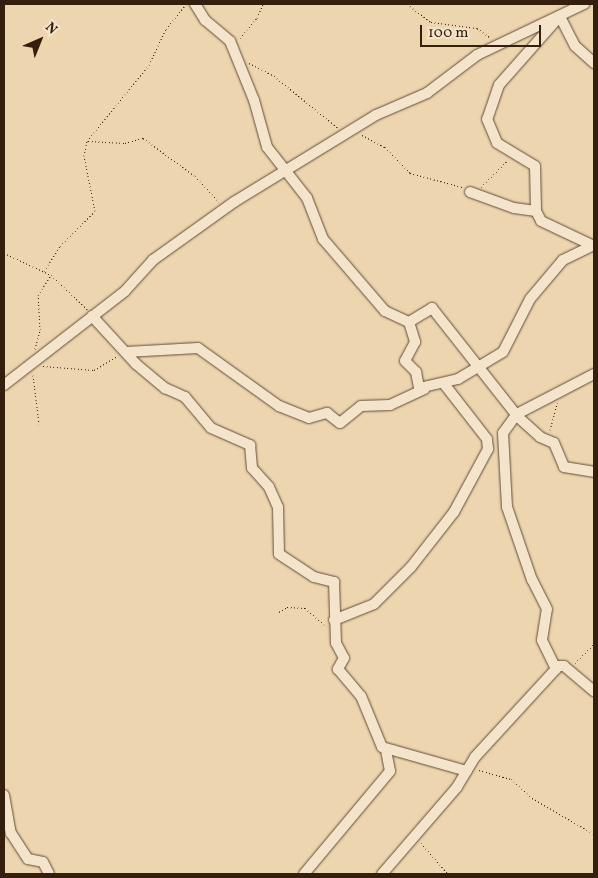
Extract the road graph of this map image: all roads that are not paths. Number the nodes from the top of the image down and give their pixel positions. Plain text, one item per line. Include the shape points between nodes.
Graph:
1 (195, 4) edge
2 (584, 4) edge
3 (560, 16) junction
4 (594, 63) edge
5 (286, 173) junction
6 (470, 192) road end
7 (536, 211) junction
8 (593, 246) edge
9 (92, 316) junction
10 (409, 322) junction
11 (126, 352) junction
12 (479, 364) junction
13 (594, 374) edge
14 (4, 385) edge
15 (445, 385) junction
16 (425, 389) junction
17 (517, 414) junction
18 (594, 472) edge
19 (335, 624) junction
20 (557, 666) junction
21 (594, 691) edge
22 (386, 750) junction
23 (468, 769) junction
24 (4, 795) edge
25 (49, 874) edge
26 (304, 874) edge
27 (382, 874) edge

1 - 5 street via 233,51 267,147
2 - 3 street
3 - 4 street via 575,46
3 - 5 street via 477,55 427,92 389,108
3 - 7 street via 491,99 489,128 498,143 536,169
5 - 9 street via 225,208 153,260 126,291
5 - 10 street via 307,198 329,247 385,311
6 - 7 street via 514,208
7 - 8 street via 547,225
8 - 12 street via 564,260 528,302 510,345
9 - 11 street
9 - 14 street
10 - 12 street via 432,308
10 - 16 street via 415,342 405,361 416,372 419,388
11 - 16 street via 198,348 279,406 309,418 327,413 340,423 361,406 397,403 410,392
11 - 19 street via 165,388 185,398 218,434 250,445 252,468 269,487 278,507 279,554 314,577 334,582
12 - 15 street
12 - 17 street
13 - 17 street
15 - 16 street
15 - 19 street via 487,439 488,449 454,512 411,567 374,604
17 - 18 street via 540,437 554,443 564,467
17 - 20 street via 503,433 507,507 532,580 547,609 542,640
19 - 22 street via 336,644 344,658 338,669 362,696
20 - 21 street via 568,669
20 - 23 street
22 - 23 street
22 - 26 street via 390,771
23 - 27 street
24 - 25 street via 11,833 28,860 43,862

